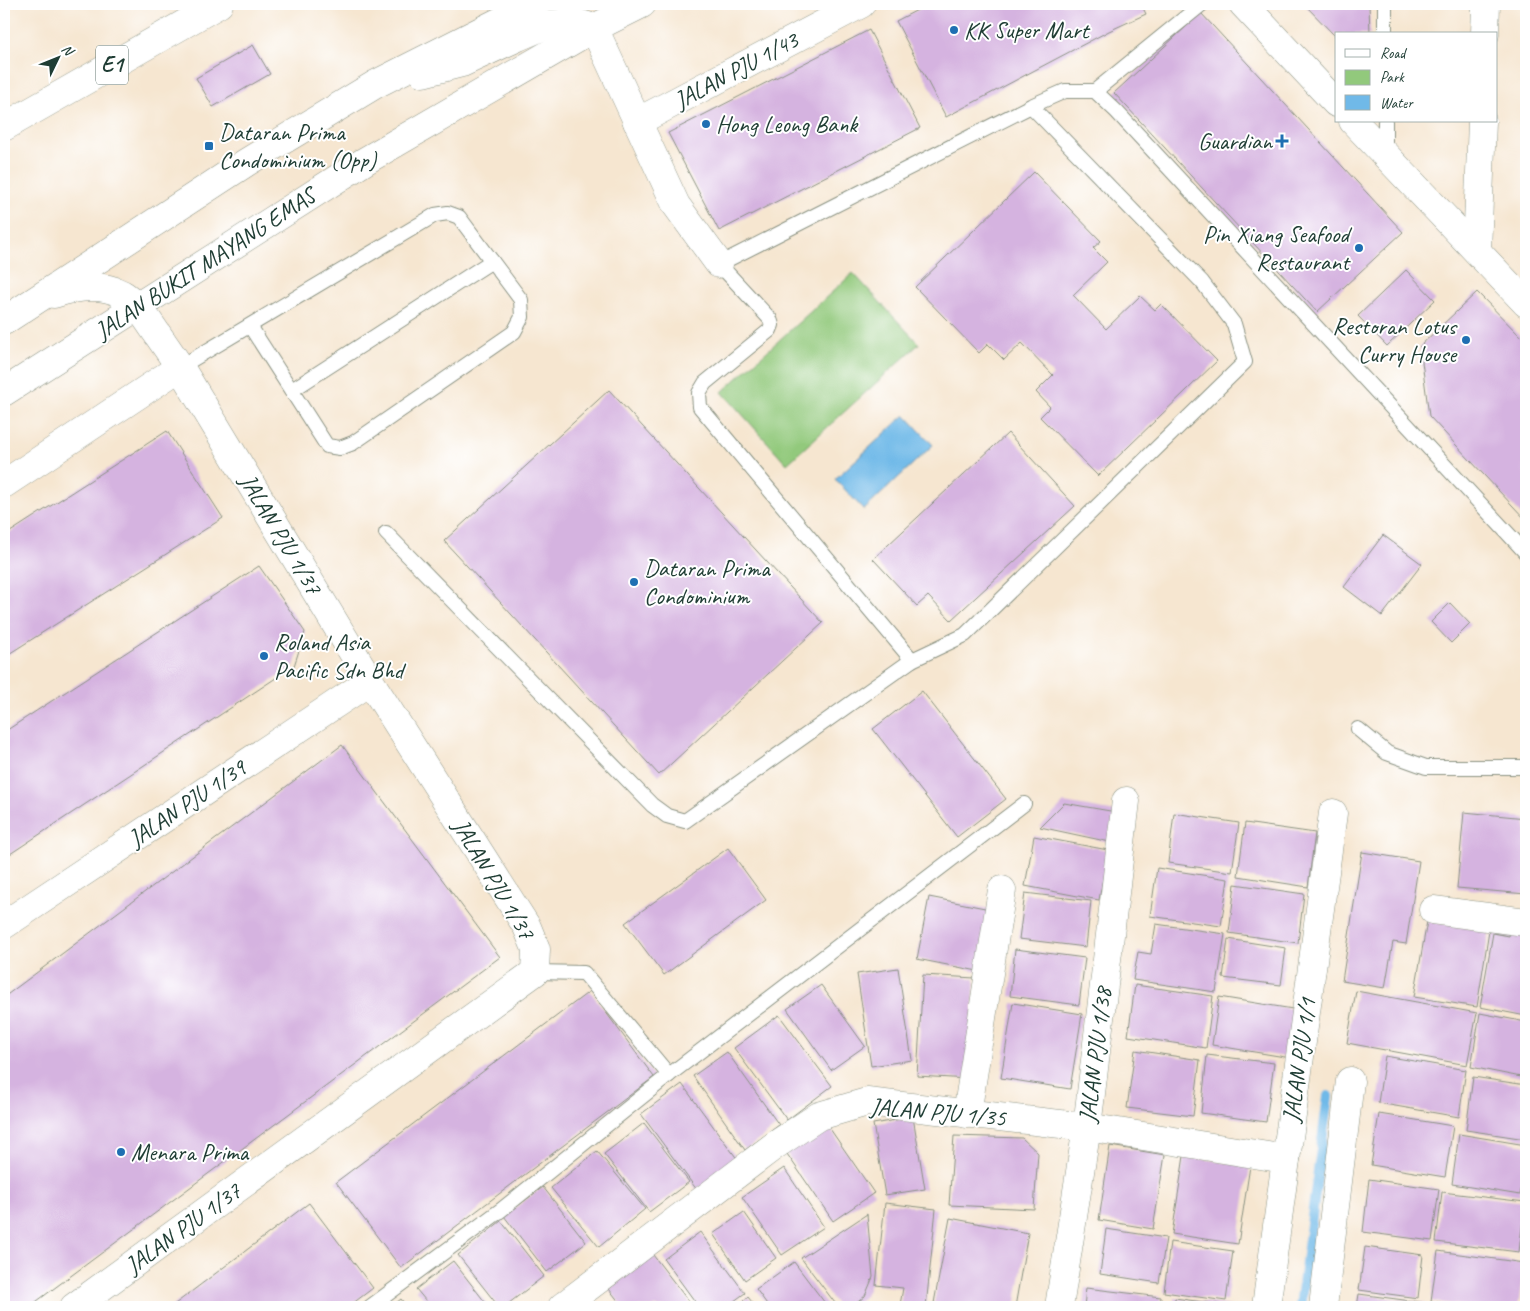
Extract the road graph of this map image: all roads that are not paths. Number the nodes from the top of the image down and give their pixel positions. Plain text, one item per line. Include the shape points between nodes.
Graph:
1 (219, 4) edge
2 (534, 4) edge
3 (642, 4) edge
4 (861, 4) edge
5 (1202, 4) edge
6 (1243, 4) edge
7 (1385, 4) edge
8 (1486, 4) edge
9 (596, 16) edge
10 (1385, 32) edge
11 (1485, 32) edge
12 (376, 84) junction
13 (1095, 90) junction
14 (1335, 102) edge
15 (1031, 106) junction
16 (637, 122) junction
17 (1354, 122) edge
18 (1385, 122) edge
19 (1482, 122) edge
20 (4, 127) edge
21 (1385, 155) junction
22 (1476, 252) junction
23 (492, 261) junction
24 (720, 264) junction
25 (36, 300) junction
26 (1526, 303) edge
27 (138, 306) junction
28 (4, 321) edge
29 (250, 326) junction
30 (180, 367) junction
31 (292, 390) junction
32 (4, 392) edge
33 (4, 484) edge
34 (386, 534) dead end
35 (1526, 553) edge
36 (912, 660) junction
37 (370, 681) junction
38 (1358, 729) dead end
39 (1526, 767) edge
40 (1126, 802) dead end
41 (1024, 804) dead end
42 (1333, 813) dead end
43 (1002, 890) dead end
44 (1433, 910) dead end
45 (1526, 922) edge
46 (4, 925) edge
47 (535, 972) junction
48 (669, 1075) junction
49 (1350, 1080) dead end
50 (967, 1114) junction
51 (1087, 1127) junction
52 (1286, 1159) junction
53 (74, 1307) edge
54 (370, 1307) edge
55 (562, 1307) edge
56 (1059, 1307) edge
57 (1266, 1307) edge
58 (1323, 1307) edge

1 - 20 main road, E1
2 - 12 main road
3 - 9 main road, JALAN BUKIT MAYANG EMAS
4 - 16 main road, JALAN PJU 1/43
5 - 13 lane
6 - 14 main road
7 - 10 lane
8 - 11 main road
9 - 12 main road via 549,24 462,63
9 - 16 main road
9 - 27 main road, JALAN BUKIT MAYANG EMAS
12 - 25 main road via 246,162
13 - 15 lane via 1065,90
13 - 35 lane
15 - 24 lane
15 - 36 lane via 1202,282 1234,324 1245,362 965,634
16 - 24 main road via 676,205
17 - 21 main road
18 - 21 lane
19 - 22 main road
21 - 22 main road
22 - 26 main road
23 - 29 lane via 459,217 448,213 435,215
23 - 31 lane
23 - 31 lane via 521,300 522,318 514,332 353,444 340,448 327,446
24 - 36 lane via 770,318 772,325 706,383 699,393 700,406
25 - 27 main road via 64,291 94,287 122,294
25 - 28 main road
27 - 30 main road, JALAN PJU 1/37
27 - 32 main road, JALAN BUKIT MAYANG EMAS
29 - 30 lane
29 - 31 lane
30 - 33 main road
30 - 37 main road, JALAN PJU 1/37
34 - 36 lane via 652,805 667,816 685,821
37 - 46 main road, JALAN PJU 1/39
37 - 47 main road, JALAN PJU 1/37 via 527,927 536,949
38 - 39 lane via 1387,753 1426,767
40 - 51 main road, JALAN PJU 1/38
41 - 48 lane
42 - 52 main road, JALAN PJU 1/1
43 - 50 main road
44 - 45 main road
47 - 48 lane via 584,973
47 - 53 main road, JALAN PJU 1/37
48 - 54 lane via 501,1210
49 - 58 main road
50 - 51 main road, JALAN PJU 1/35
50 - 55 main road, JALAN PJU 1/35 via 867,1102 819,1116 774,1146
51 - 52 main road, JALAN PJU 1/35
51 - 56 main road, JALAN PJU 1/38
52 - 57 main road, JALAN PJU 1/1

